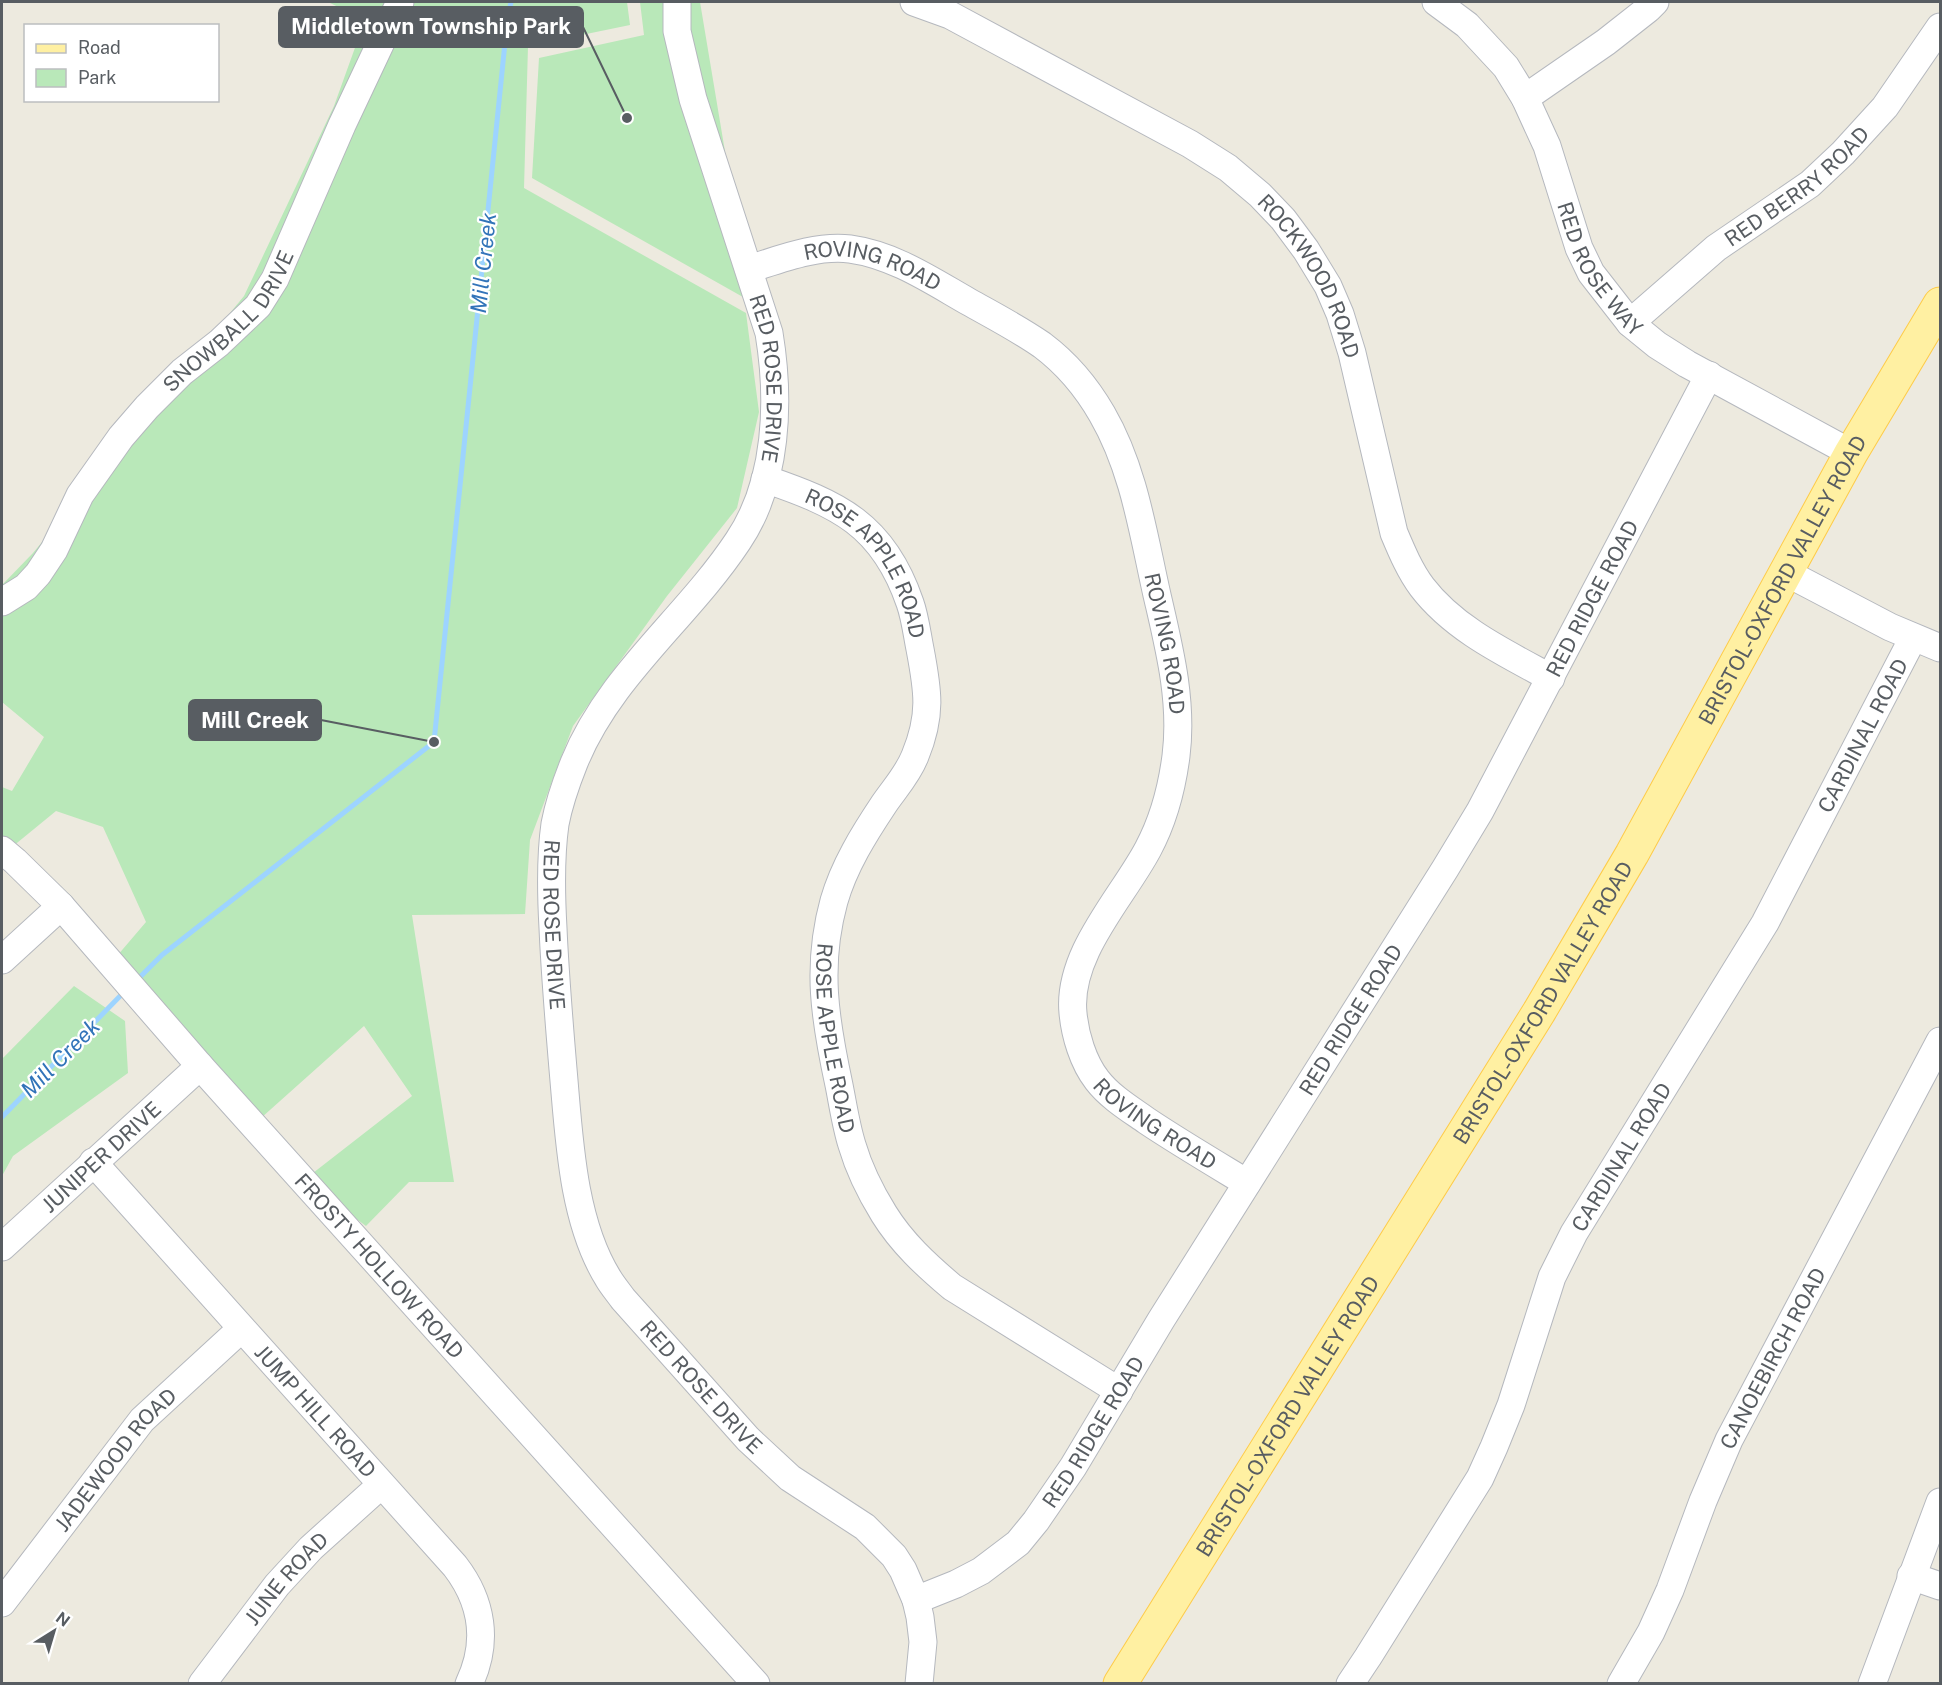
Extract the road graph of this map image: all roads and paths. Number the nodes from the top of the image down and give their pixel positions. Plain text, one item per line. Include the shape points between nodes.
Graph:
1 (400, 2) edge
2 (677, 2) edge
3 (914, 2) edge
4 (1436, 2) edge
5 (1655, 2) edge
6 (1941, 27) edge
7 (1525, 98) junction
8 (749, 269) junction
9 (1941, 304) edge
10 (1630, 323) junction
11 (1709, 375) junction
12 (1851, 453) junction
13 (765, 479) junction
14 (1785, 572) junction
15 (2, 602) edge
16 (1913, 638) junction
17 (1941, 648) edge
18 (1551, 678) junction
19 (2, 850) edge
20 (61, 906) junction
21 (2, 960) edge
22 (1941, 1041) edge
23 (200, 1065) junction
24 (93, 1162) junction
25 (1247, 1183) junction
26 (2, 1247) edge
27 (241, 1329) junction
28 (1119, 1391) junction
29 (381, 1485) junction
30 (1941, 1502) edge
31 (1911, 1576) junction
32 (1941, 1586) edge
33 (916, 1600) junction
34 (2, 1603) edge
35 (202, 1683) edge
36 (469, 1683) edge
37 (756, 1683) edge
38 (919, 1683) edge
39 (1120, 1683) edge
40 (1350, 1683) edge
41 (1621, 1683) edge
42 (1872, 1683) edge

1 - 15 street, SNOWBALL DRIVE via 274,279 258,306 182,372 121,437 80,495 38,574
2 - 8 street, RED ROSE DRIVE via 678,32 693,99
3 - 18 street, ROCKWOOD ROAD via 950,15 1190,144 1228,168 1283,219 1328,286 1340,314 1394,533 1404,558 1436,604 1498,650
4 - 7 street, RED ROSE WAY via 1467,25 1506,67
5 - 7 street via 1606,42
6 - 10 street, RED BERRY ROAD via 1885,107 1844,153 1810,184 1716,248
7 - 10 street, RED ROSE WAY via 1547,146 1579,248 1591,273
8 - 13 street, RED ROSE DRIVE via 773,359 776,399
8 - 25 street, ROVING ROAD via 793,255 838,249 888,258 1043,346 1067,367 1102,415 1132,484 1169,649 1179,725 1172,780 1157,830 1081,962 1073,1013 1088,1064 1105,1089 1169,1136
9 - 12 main road, BRISTOL-OXFORD VALLEY ROAD
10 - 11 street, RED ROSE WAY via 1657,345
11 - 12 street, RED ROSE WAY
11 - 18 street, RED RIDGE ROAD
12 - 14 main road, BRISTOL-OXFORD VALLEY ROAD
13 - 28 street, ROSE APPLE ROAD via 838,508 863,526 890,558 911,605 926,682 928,711 924,734 902,781 858,846 835,899 828,927 824,970 827,1027 852,1145 865,1180 905,1243 952,1287
13 - 33 street, RED ROSE DRIVE via 740,539 611,695 575,761 564,790 550,873 572,1166 595,1251 623,1299 748,1439 790,1478 865,1527 894,1556
14 - 16 street
14 - 39 main road, BRISTOL-OXFORD VALLEY ROAD via 1637,844 1539,1012
16 - 17 street
16 - 40 street, CARDINAL ROAD via 1765,923 1574,1233 1552,1277 1510,1405 1480,1478
18 - 25 street, RED RIDGE ROAD via 1480,811
19 - 20 street, FROSTY HOLLOW ROAD
20 - 21 street
20 - 23 street, FROSTY HOLLOW ROAD
22 - 41 street, CANOEBIRCH ROAD via 1729,1440 1665,1601
23 - 24 street, JUNIPER DRIVE
23 - 37 street, FROSTY HOLLOW ROAD
24 - 26 street, JUNIPER DRIVE
24 - 27 street, JUMP HILL ROAD
25 - 28 street, RED RIDGE ROAD
27 - 29 street, JUMP HILL ROAD
27 - 34 street, JADEWOOD ROAD via 142,1420
28 - 33 street, RED RIDGE ROAD via 1018,1543 981,1571
29 - 35 street, JUNE ROAD via 330,1529 277,1585
29 - 36 street, JUMP HILL ROAD via 455,1566 475,1598 481,1634
30 - 31 street
31 - 32 street
31 - 42 street
33 - 38 street, RED ROSE DRIVE via 923,1642

